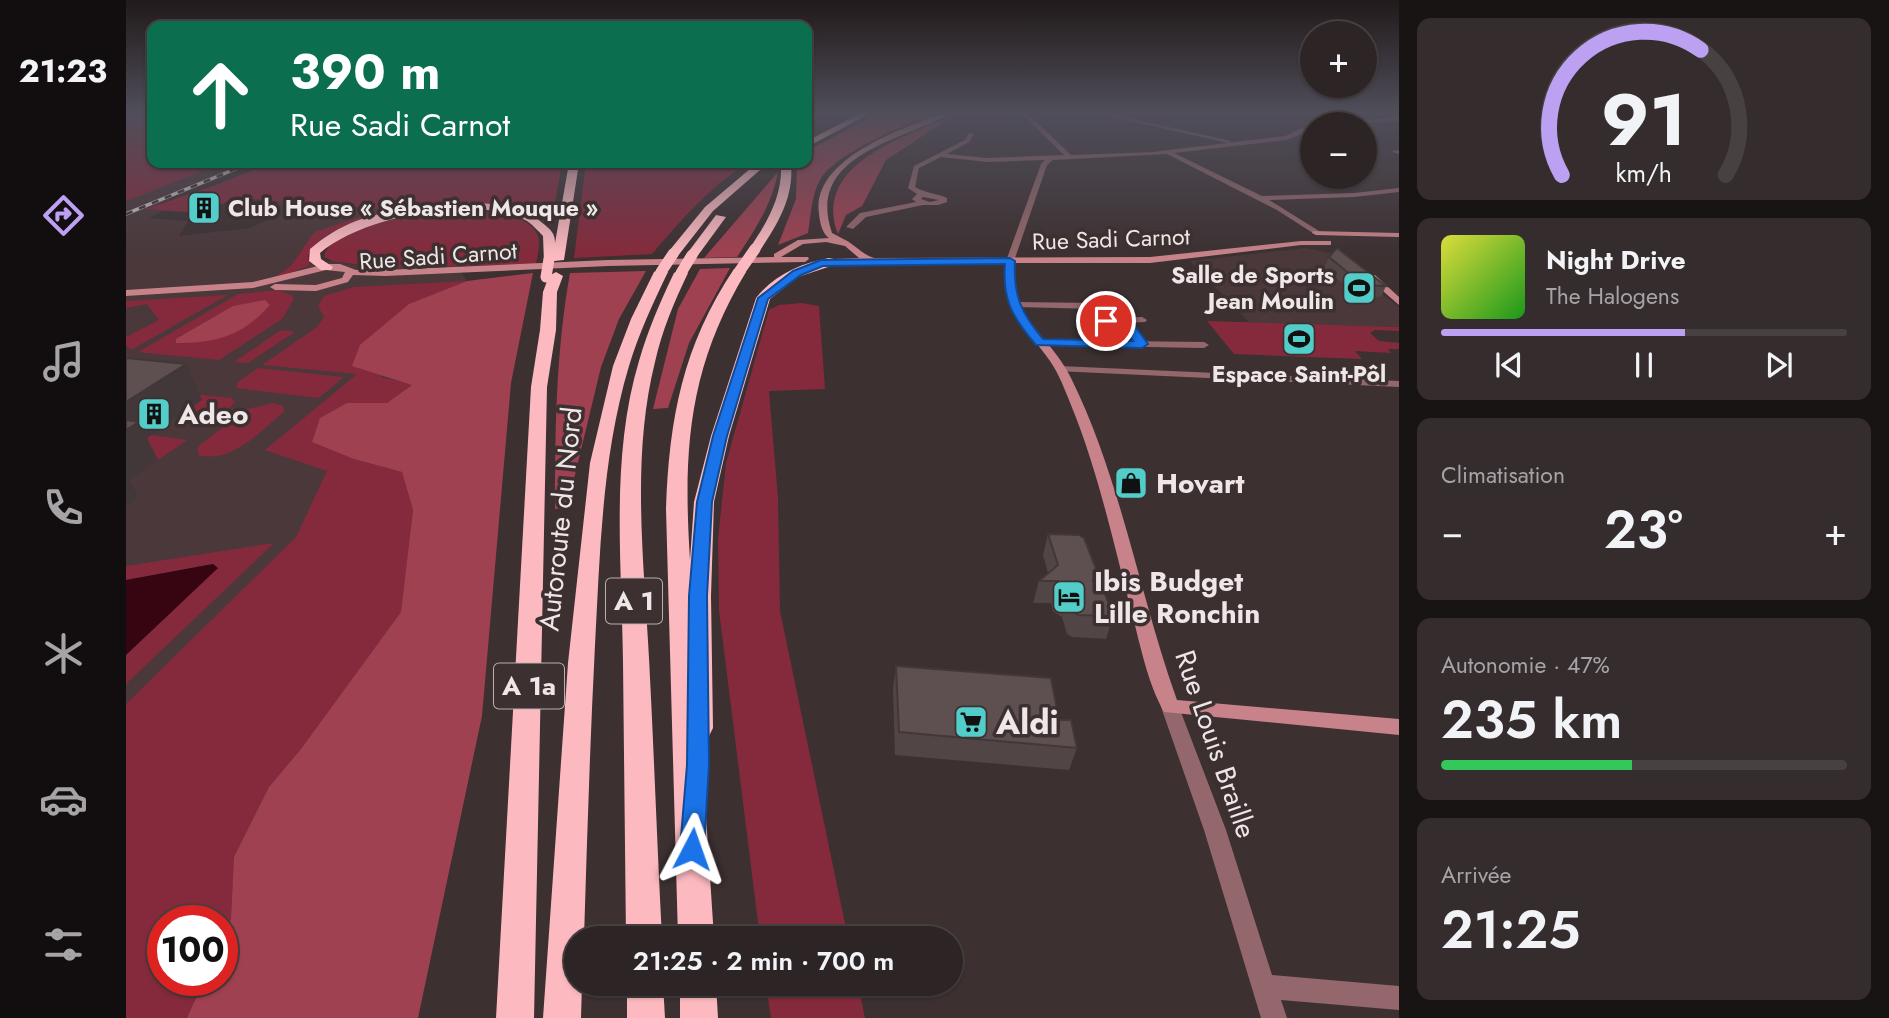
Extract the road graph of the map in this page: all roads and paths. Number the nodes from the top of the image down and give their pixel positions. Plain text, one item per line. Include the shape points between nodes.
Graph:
1 (849, 161) edge
2 (930, 161) edge
3 (1048, 161) edge
4 (1184, 161) edge
5 (573, 168) edge
6 (757, 168) edge
7 (772, 168) edge
8 (786, 168) edge
9 (1399, 190) edge
10 (1261, 198) junction
11 (822, 214) junction
12 (850, 227) dead end
13 (1316, 233) junction
14 (1399, 235) edge
15 (808, 241) junction
16 (1328, 243) junction
17 (793, 248) junction
18 (1338, 250) edge
19 (855, 252) junction
20 (828, 256) junction
21 (554, 259) junction
22 (749, 261) junction
23 (1010, 261) junction
24 (894, 262) junction
25 (677, 264) junction
26 (326, 267) junction
27 (1360, 267) edge
28 (350, 272) junction
29 (294, 275) junction
30 (547, 278) junction
31 (340, 282) junction
32 (294, 287) junction
33 (126, 295) edge
34 (1399, 302) edge
35 (1016, 305) junction
36 (1097, 306) dead end
37 (1142, 320) dead end
38 (1106, 321) dead end
39 (1125, 321) junction
40 (1040, 343) junction
41 (1142, 344) junction
42 (1204, 345) dead end
43 (1060, 369) junction
44 (1399, 384) edge
45 (1170, 707) junction
46 (1399, 727) edge
47 (692, 849) junction
48 (644, 926) edge
49 (695, 926) edge
50 (1264, 986) junction
51 (645, 996) edge
52 (698, 996) edge
53 (1399, 998) edge
54 (515, 1018) edge
55 (562, 1018) edge
56 (646, 1018) edge
57 (699, 1018) edge
58 (1273, 1018) edge

1 - 11 street via 826,188
2 - 12 street via 916,167 911,188 923,199 860,216
3 - 23 street
4 - 10 street
5 - 21 highway
6 - 25 highway, Autoroute du Nord / A 1 via 716,203
7 - 25 highway, Autoroute du Nord / A 1 via 730,205
8 - 22 highway via 776,212
9 - 10 street
10 - 13 street
11 - 15 street via 817,235
11 - 20 street
13 - 14 street
13 - 16 street
15 - 17 street, Rue Sadi Carnot
15 - 20 street
16 - 18 street
16 - 23 street, Rue Sadi Carnot via 1167,259
17 - 20 street, Rue Sadi Carnot via 796,256
17 - 22 street, Rue Sadi Carnot
19 - 20 street via 850,258
19 - 20 street, Rue Sadi Carnot via 852,247
19 - 24 street, Rue Sadi Carnot
20 - 22 street, Rue Sadi Carnot
20 - 24 street, Rue Sadi Carnot
20 - 47 highway via 763,298 710,475 700,551 700,707
21 - 26 highway via 549,235 534,220 509,211 461,208 390,216 344,230 314,253 315,261
21 - 30 highway, bridge
22 - 30 street, Rue Sadi Carnot
22 - 47 highway via 700,346 680,430 679,560
23 - 24 street, Rue Sadi Carnot
23 - 35 street, Rue Louis Braille via 1007,283
25 - 48 highway, Autoroute du Nord / A 1 via 643,376 632,475
25 - 55 highway, Autoroute du Nord / A 1 via 634,323 617,371 597,475 578,713
26 - 28 street, Rue Sadi Carnot
26 - 29 street
27 - 34 street
28 - 30 street, Rue Sadi Carnot
28 - 31 street
29 - 32 street via 289,282
29 - 33 street via 235,287
30 - 31 street, Rue Sadi Carnot
30 - 54 highway, A 1a via 548,330 538,387
31 - 32 street, Rue Sadi Carnot
32 - 33 street
35 - 36 street
35 - 40 street, Rue Louis Braille via 1024,325
37 - 39 street
38 - 39 street
39 - 41 street
40 - 41 street
40 - 43 street, Rue Louis Braille
41 - 42 street
43 - 44 street
43 - 45 street, Rue Louis Braille via 1096,460
45 - 46 street
45 - 50 street, Rue Louis Braille
47 - 49 highway
50 - 53 street
50 - 58 street, Rue Louis Braille
51 - 56 highway
52 - 57 highway

